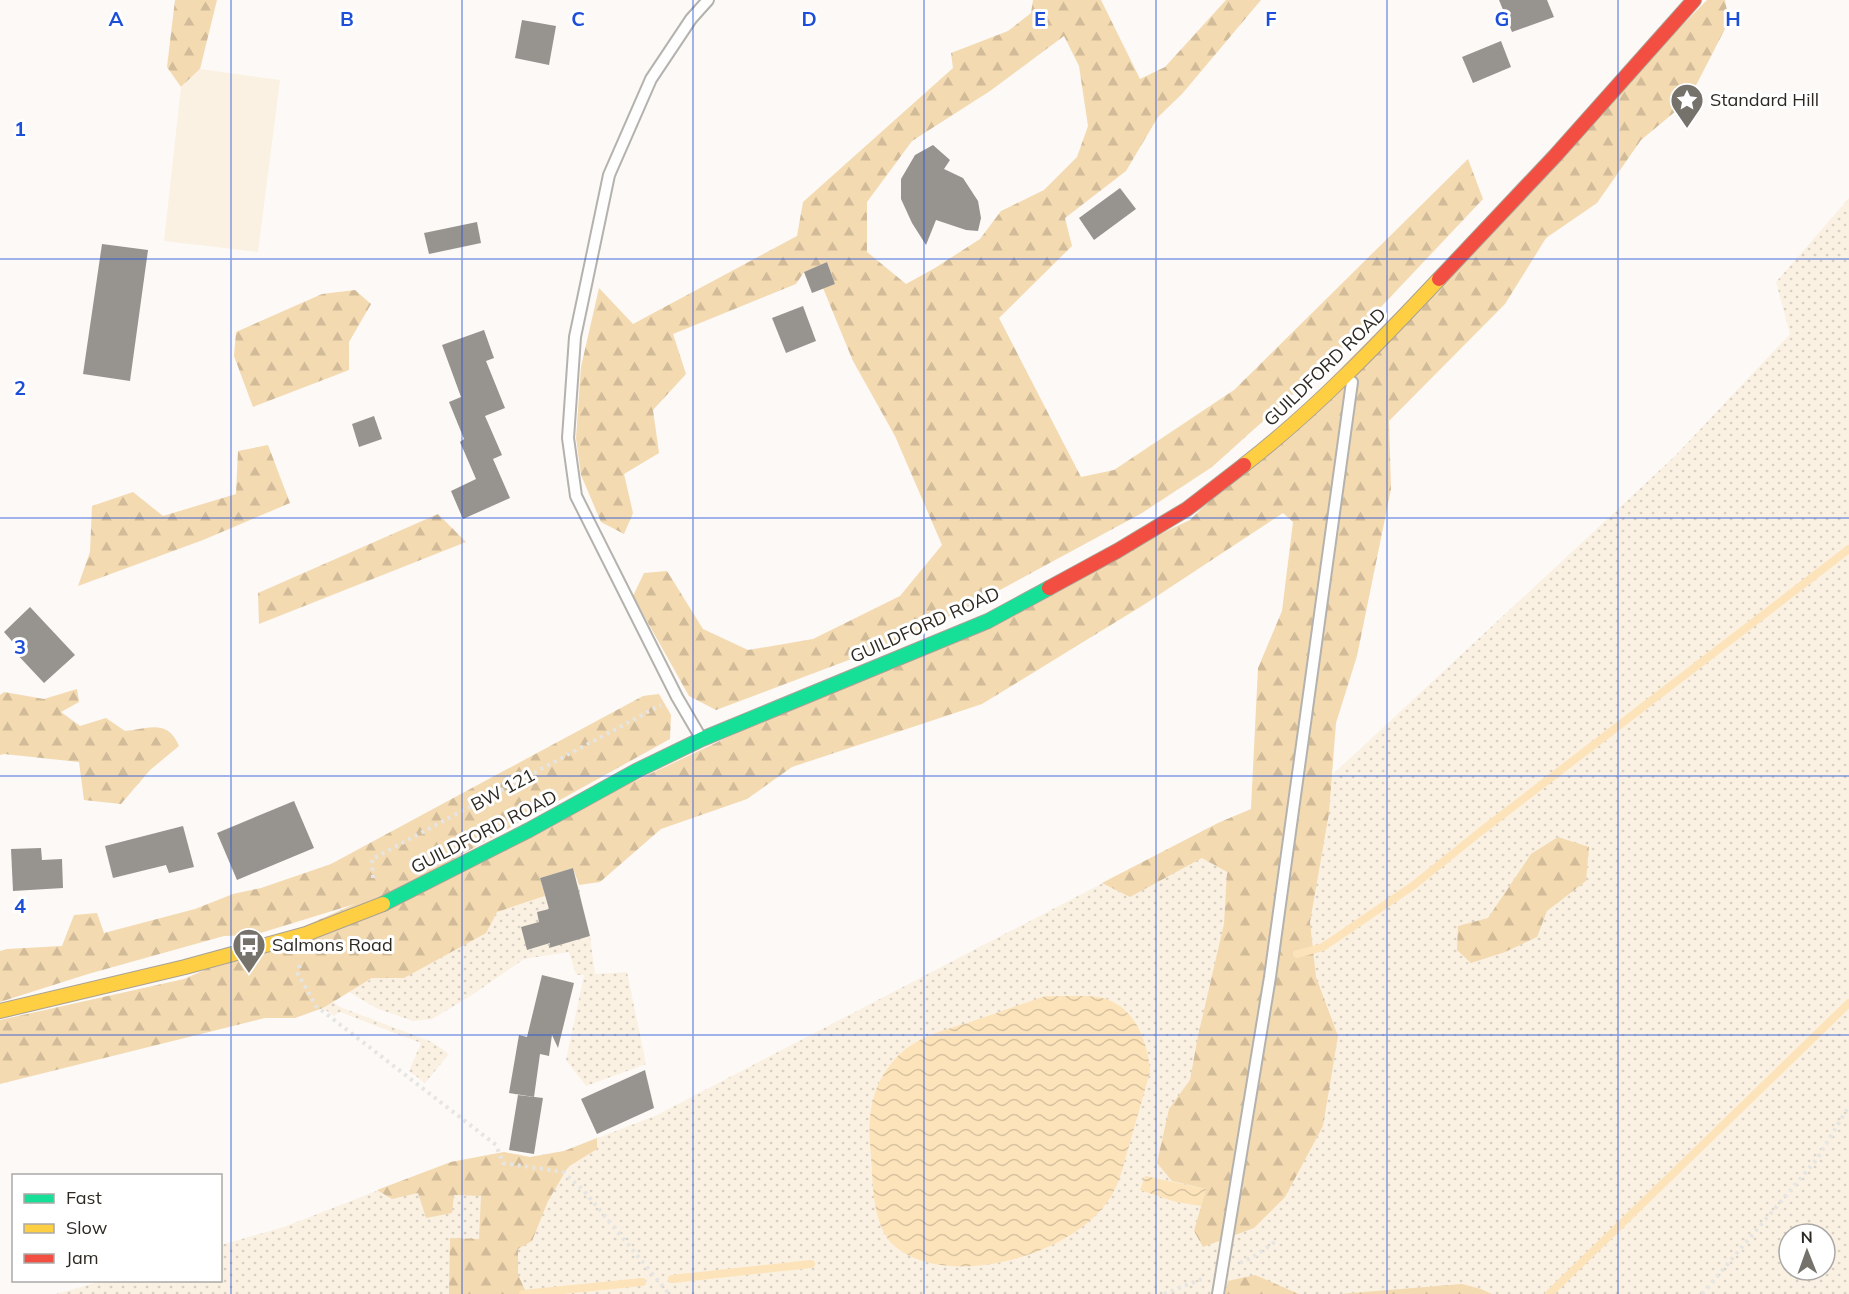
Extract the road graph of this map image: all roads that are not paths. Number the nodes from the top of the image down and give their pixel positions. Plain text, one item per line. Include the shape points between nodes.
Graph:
1 (708, 0) edge
2 (1694, 0) edge
3 (1353, 370) junction
4 (702, 739) junction
5 (0, 1011) edge
6 (1218, 1294) edge

1 - 4 lane via 684,28 651,80 609,175 575,337 568,438 576,496
2 - 3 main road, GUILDFORD ROAD via 1555,156
3 - 4 main road, GUILDFORD ROAD via 1271,444 1187,509 1117,551 988,621
3 - 6 lane via 1270,977
4 - 5 main road, GUILDFORD ROAD via 374,909 306,934

